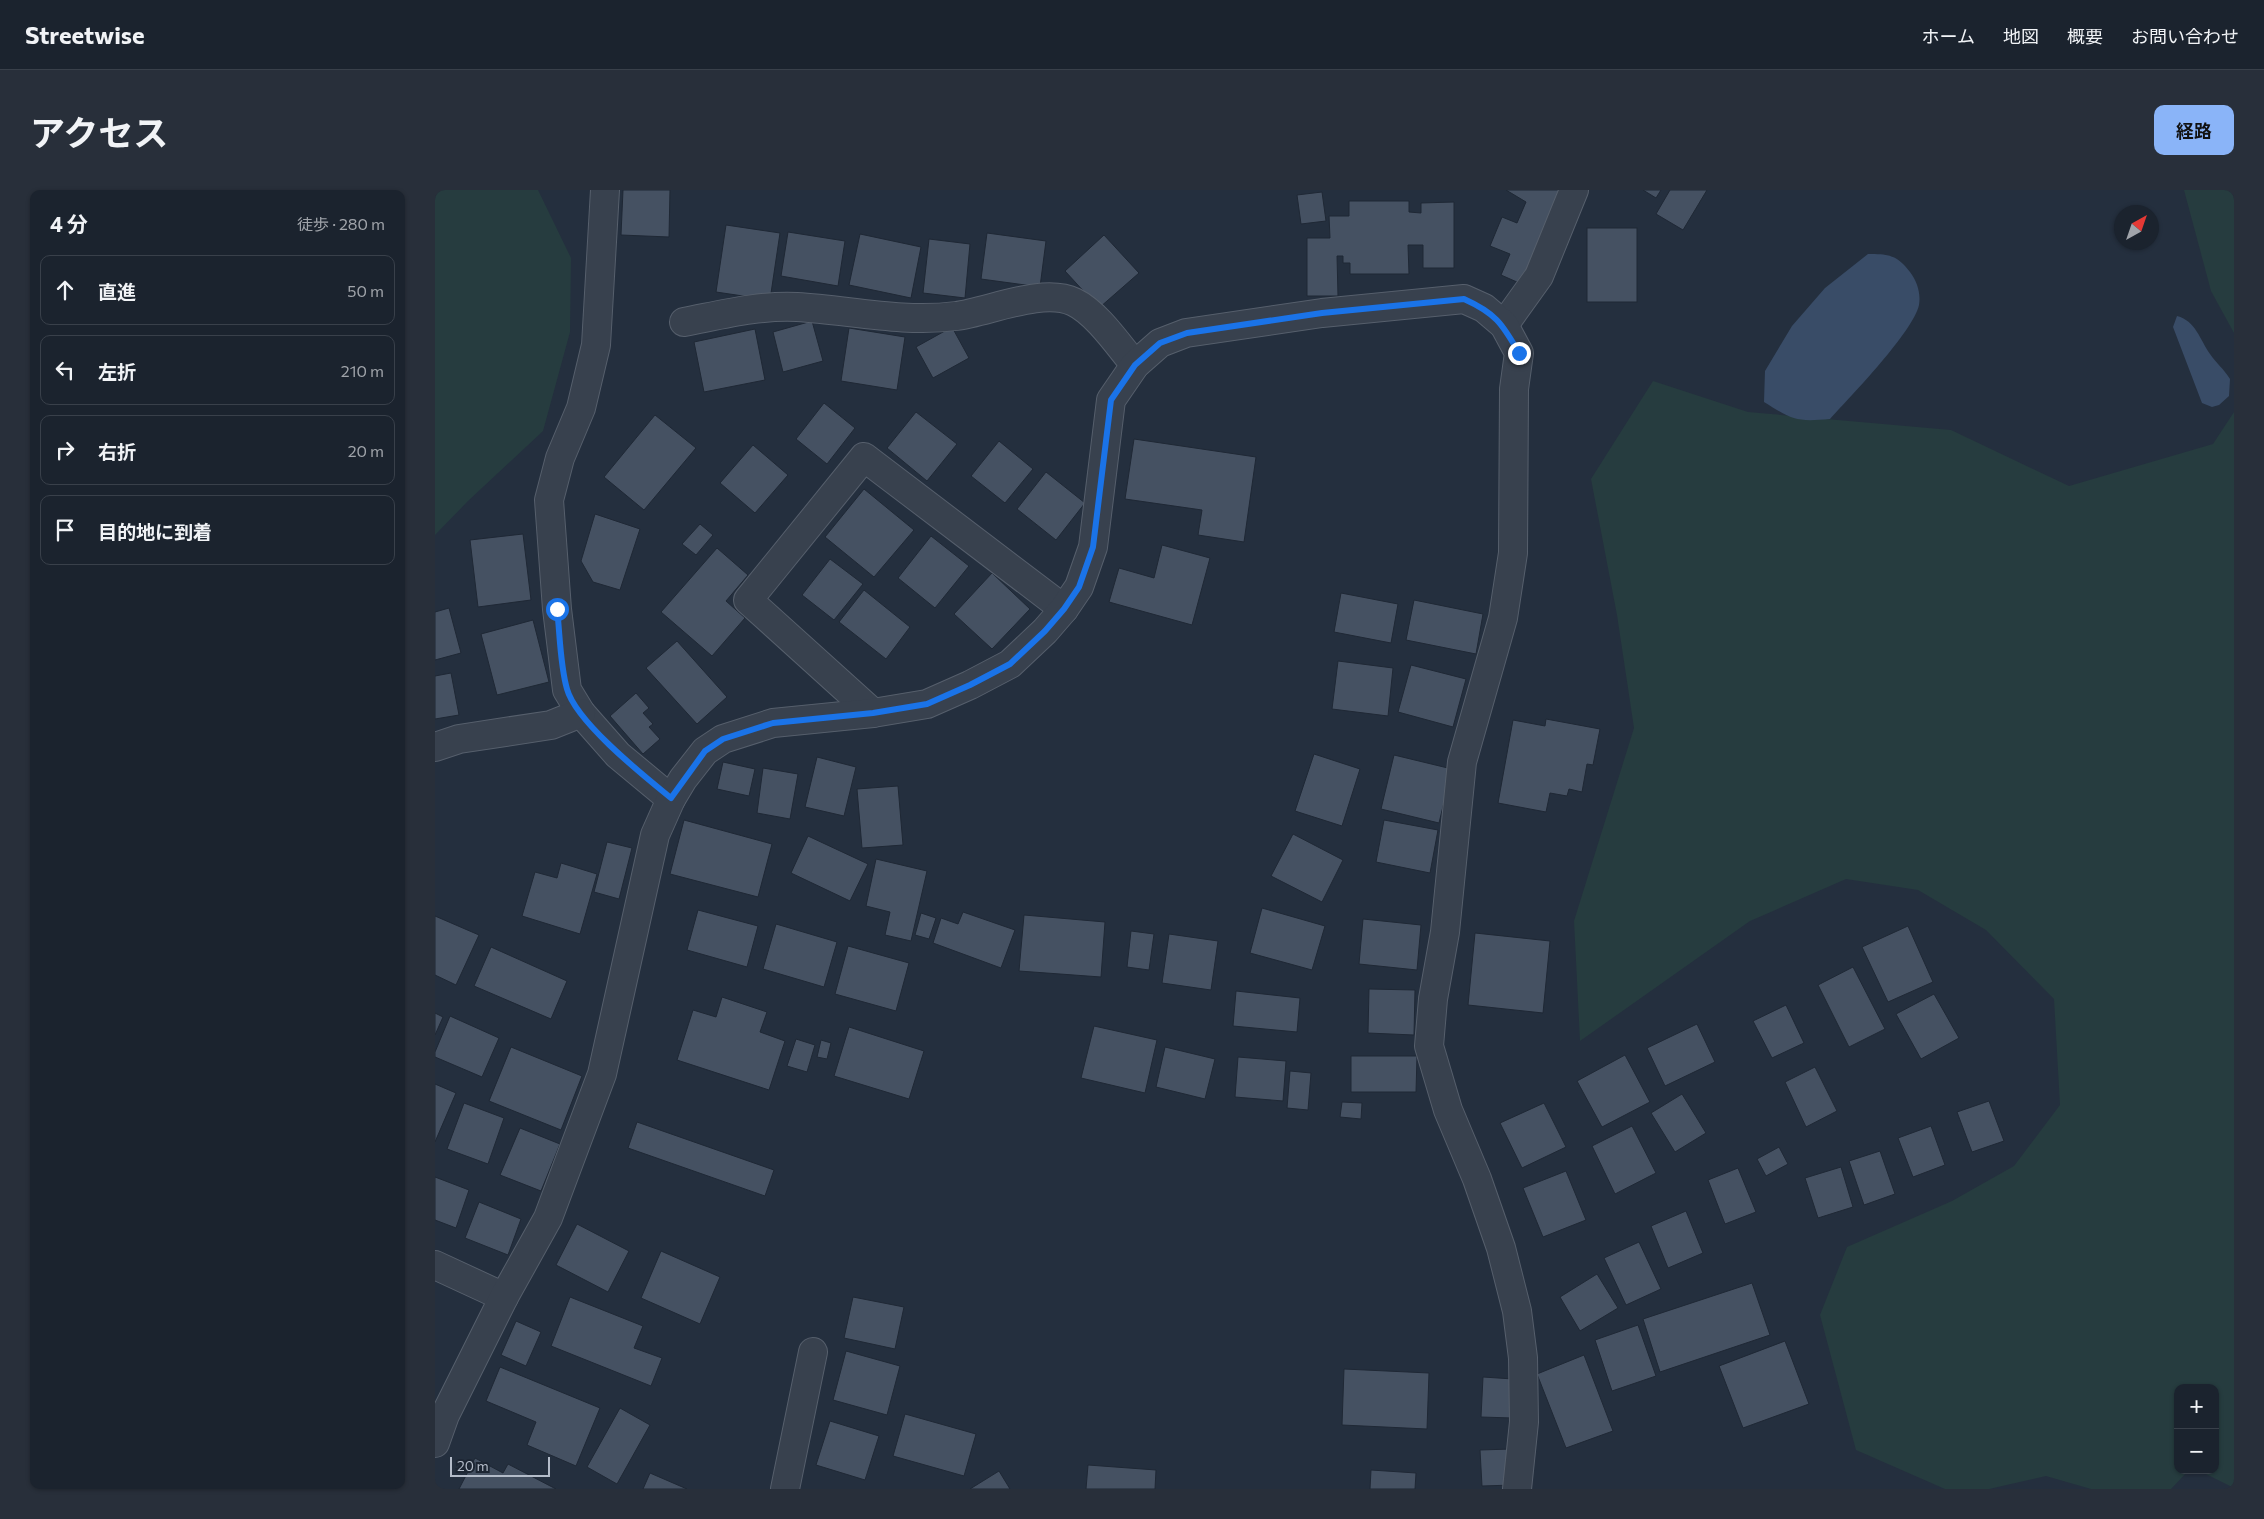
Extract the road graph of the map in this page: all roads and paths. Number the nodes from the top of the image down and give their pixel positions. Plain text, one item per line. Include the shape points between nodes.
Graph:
1 (605, 190) edge
2 (1574, 190) edge
3 (684, 322) dead end
4 (1504, 326) junction
5 (1135, 365) junction
6 (1064, 609) junction
7 (581, 713) junction
8 (873, 713) junction
9 (435, 747) edge
10 (671, 798) junction
11 (435, 1265) edge
12 (504, 1297) junction
13 (813, 1352) dead end
14 (435, 1442) edge
15 (785, 1489) edge
16 (1517, 1489) edge

1 - 7 street via 597,345 581,408 560,458 549,500 567,690
2 - 4 street via 1539,276
3 - 5 street via 748,310 795,307 915,318 956,316 1019,301 1054,298 1074,302 1093,317
4 - 5 street via 1484,308 1464,299 1322,313 1187,333 1160,343
4 - 16 street via 1519,353 1514,389 1513,553 1503,618 1462,762 1445,932 1433,999 1429,1046 1448,1110 1501,1248 1517,1311 1523,1358 1524,1422
5 - 6 street via 1111,400 1093,547 1079,587
6 - 8 street via 1010,664 927,704
6 - 8 street via 864,457 748,600
7 - 9 street via 551,725 459,739
7 - 10 street via 618,755
8 - 10 street via 773,723 723,739 705,751
10 - 12 street via 655,835 602,1074 548,1218
11 - 12 street
12 - 14 street via 445,1415
13 - 15 street

